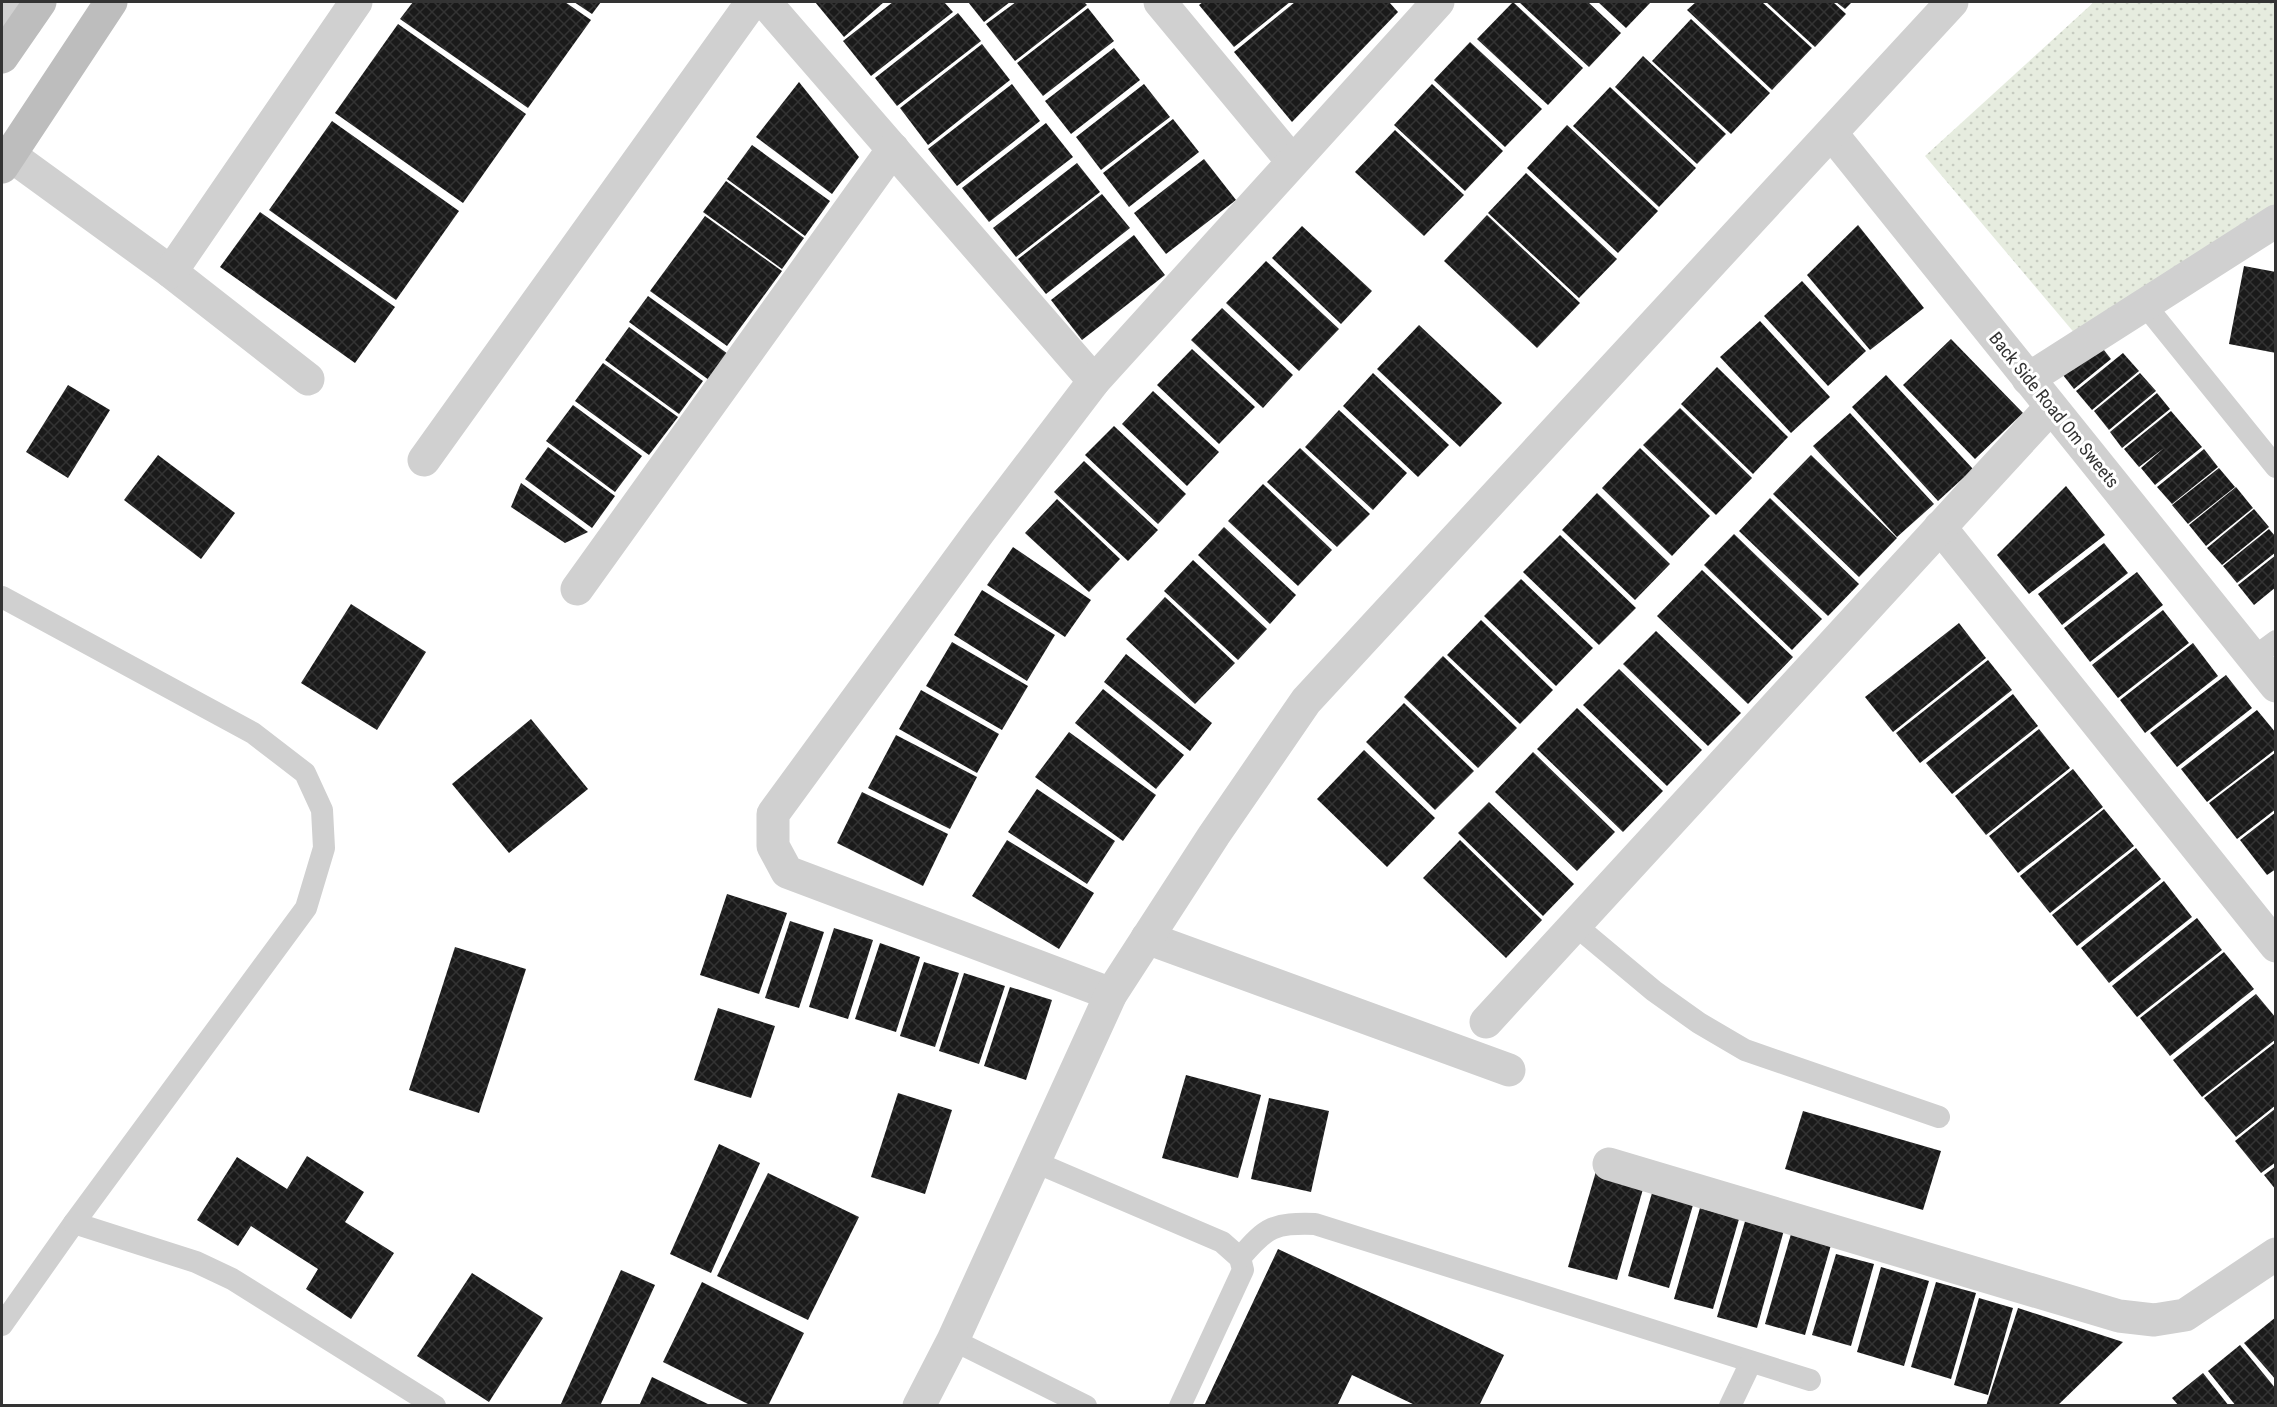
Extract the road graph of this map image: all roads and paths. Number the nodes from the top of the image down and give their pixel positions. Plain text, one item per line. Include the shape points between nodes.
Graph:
1 (111, 2) edge
2 (356, 2) edge
3 (752, 2) edge
4 (765, 2) edge
5 (1160, 2) edge
6 (1438, 2) edge
7 (1952, 2) edge
8 (22, 13) edge
9 (2, 57) edge
10 (1832, 134) junction
11 (893, 149) junction
12 (6, 161) edge
13 (1292, 162) junction
14 (2276, 220) edge
15 (171, 272) junction
16 (2145, 305) junction
17 (2028, 378) junction
18 (308, 379) dead end
19 (1094, 381) junction
20 (2051, 407) junction
21 (424, 460) dead end
22 (2276, 467) edge
23 (1940, 527) junction
24 (577, 589) dead end
25 (2, 597) edge
26 (2264, 650) edge
27 (2276, 686) edge
28 (1575, 925) junction
29 (1147, 938) junction
30 (2276, 946) edge
31 (1111, 994) junction
32 (1486, 1022) dead end
33 (1509, 1070) dead end
34 (1939, 1117) dead end
35 (1035, 1162) junction
36 (1610, 1164) dead end
37 (74, 1222) junction
38 (2276, 1254) edge
39 (1240, 1258) junction
40 (2, 1325) edge
41 (953, 1341) junction
42 (1751, 1362) junction
43 (1810, 1380) dead end
44 (435, 1406) edge
45 (919, 1406) edge
46 (1086, 1406) edge
47 (1180, 1406) edge
48 (1730, 1406) edge

1 - 12 main road
2 - 15 street
3 - 21 street
4 - 11 street
5 - 13 street
6 - 13 street
7 - 10 street
8 - 9 main road
10 - 17 street, Back Side Road Om Sweets
10 - 29 street via 1306,701
11 - 19 street
11 - 24 street
12 - 15 street
13 - 19 street
14 - 16 street
15 - 18 street
16 - 17 street
16 - 22 lane
17 - 20 street, Back Side Road Om Sweets
19 - 31 street via 773,814 773,846 787,872
20 - 23 street
20 - 26 street, Back Side Road Om Sweets
23 - 28 street
23 - 30 street
25 - 37 lane via 253,733 305,773 322,810 324,848 306,908
26 - 27 street, Back Side Road Om Sweets
28 - 32 street
28 - 34 lane via 1654,991 1744,1050
29 - 31 street
29 - 33 street
31 - 35 street
35 - 39 lane via 1222,1242
35 - 41 street
36 - 38 street via 2119,1317 2154,1320 2186,1315
37 - 40 lane
37 - 44 lane via 196,1262 232,1280
39 - 42 lane via 1258,1236 1273,1227 1315,1224
39 - 47 lane via 1243,1270
41 - 45 street
41 - 46 lane
42 - 43 lane
42 - 48 lane

